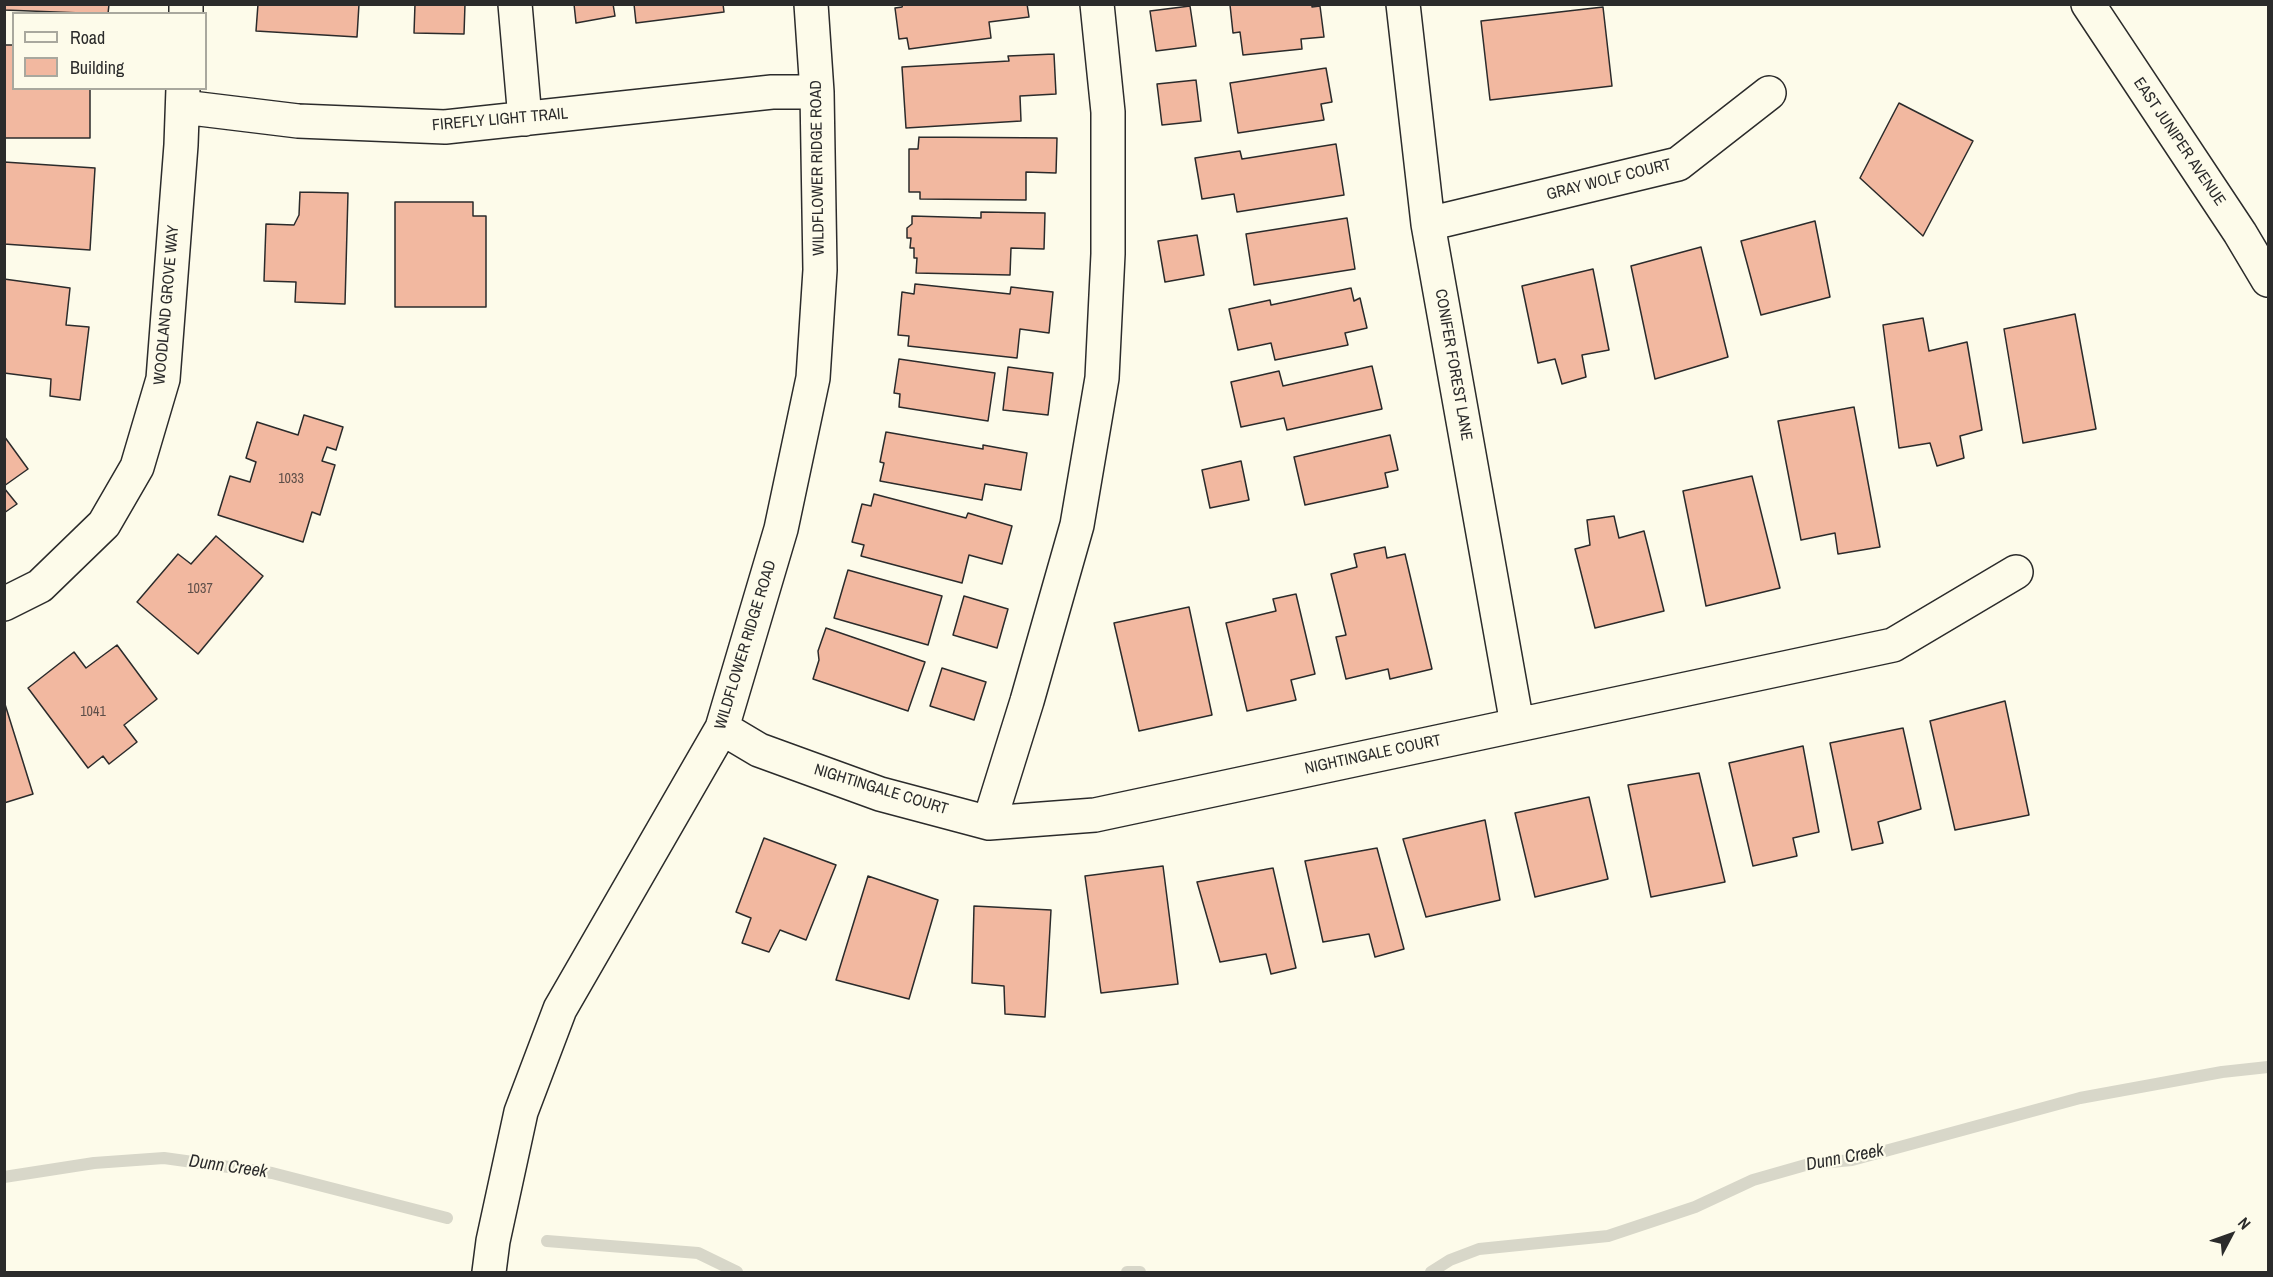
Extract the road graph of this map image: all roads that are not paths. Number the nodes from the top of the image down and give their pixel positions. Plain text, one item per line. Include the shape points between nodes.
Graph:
1 (514, 4) edge
2 (811, 4) edge
3 (1097, 4) edge
4 (1403, 4) edge
5 (2088, 4) edge
6 (817, 92) junction
7 (1769, 93) dead end
8 (183, 98) edge
9 (525, 119) junction
10 (1428, 224) junction
11 (2268, 280) edge
12 (2016, 572) dead end
13 (4, 604) edge
14 (1517, 724) junction
15 (722, 728) junction
16 (989, 823) junction
17 (489, 1272) edge

1 - 9 street
2 - 6 street, WILDFLOWER RIDGE ROAD
3 - 16 street via 1108,112 1108,254 1102,378 1077,525
4 - 10 street, CONIFER FOREST LANE
5 - 11 street, EAST JUNIPER AVENUE
6 - 9 street, FIREFLY LIGHT TRAIL via 772,92
6 - 15 street, WILDFLOWER RIDGE ROAD via 820,270 813,378 781,530
7 - 10 street, GRAY WOLF COURT via 1678,164
8 - 9 street, FIREFLY LIGHT TRAIL via 298,121 445,127
8 - 13 street, WOODLAND GROVE WAY via 163,379 137,467 105,524 40,586
10 - 14 street, CONIFER FOREST LANE
12 - 14 street, NIGHTINGALE COURT via 1893,645
14 - 16 street, NIGHTINGALE COURT via 1095,815
15 - 16 street, NIGHTINGALE COURT via 759,750 880,794
15 - 17 street, WILDFLOWER RIDGE ROAD via 560,1009 520,1112

